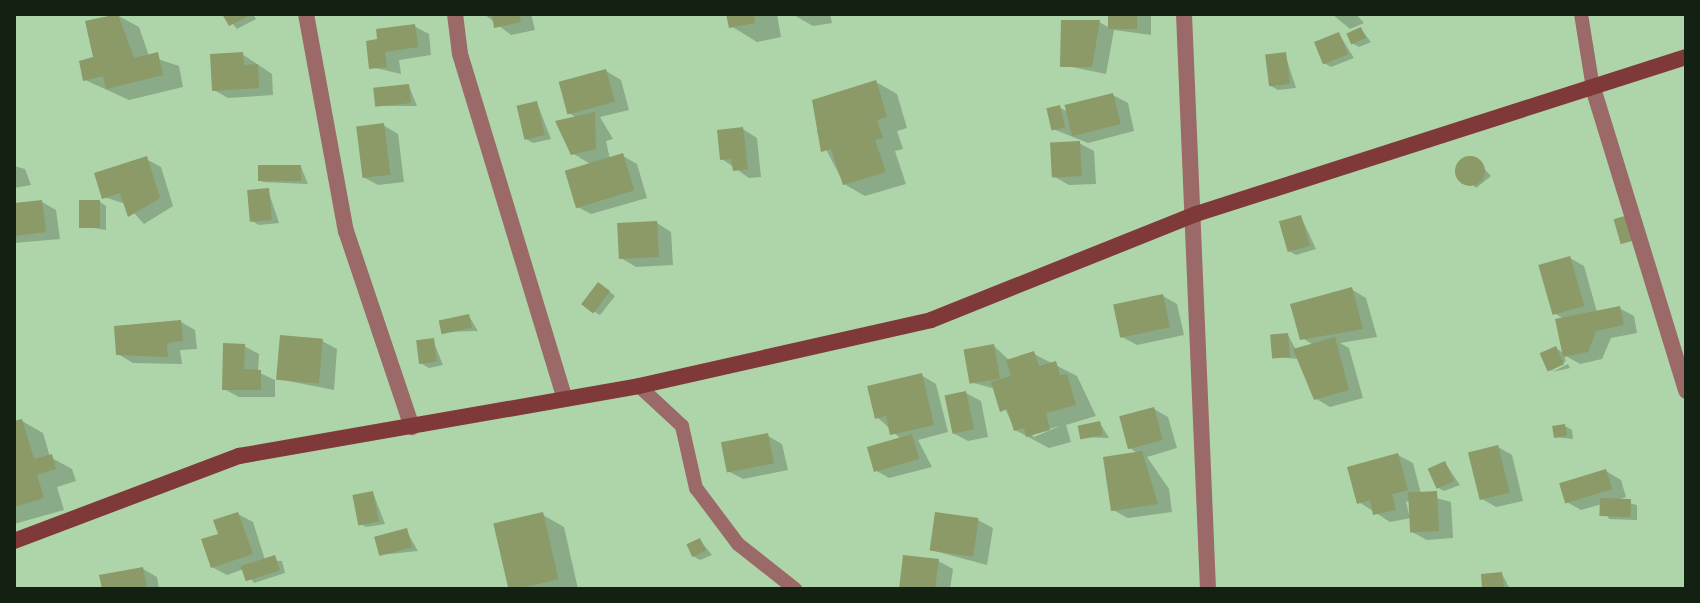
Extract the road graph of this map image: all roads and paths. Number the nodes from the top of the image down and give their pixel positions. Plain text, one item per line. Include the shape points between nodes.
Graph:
1 (306, 14) edge
2 (455, 14) edge
3 (1184, 14) edge
4 (1581, 14) edge
5 (1686, 57) edge
6 (1593, 88) junction
7 (1196, 214) junction
8 (1681, 341) edge
9 (639, 386) junction
10 (1686, 391) edge
11 (564, 397) junction
12 (412, 427) junction
13 (14, 541) edge
14 (795, 589) edge
15 (1208, 589) edge

1 - 12 street via 346,231
2 - 11 street via 460,54
3 - 7 street
4 - 6 lane
5 - 6 street
6 - 7 street
6 - 8 street
7 - 9 street via 931,320
7 - 15 street
8 - 10 street
9 - 11 street
9 - 14 lane via 682,426 696,488 738,544
11 - 12 street
12 - 13 street via 239,456

